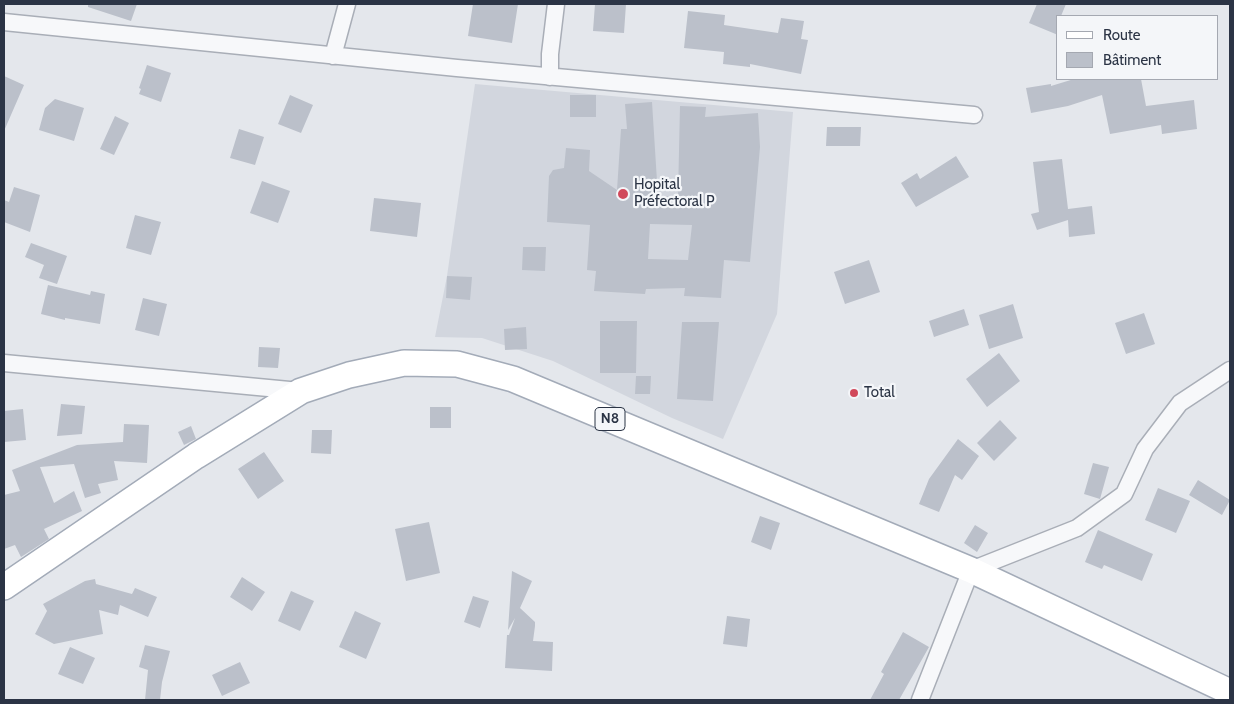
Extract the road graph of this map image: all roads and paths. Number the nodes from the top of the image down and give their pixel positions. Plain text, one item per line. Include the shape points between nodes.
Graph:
1 (347, 4) edge
2 (556, 4) edge
3 (4, 22) edge
4 (333, 56) junction
5 (550, 77) junction
6 (974, 115) dead end
7 (4, 363) edge
8 (1230, 370) edge
9 (301, 391) junction
10 (971, 570) junction
11 (4, 587) edge
12 (1230, 692) edge
13 (920, 700) edge

1 - 4 street
2 - 5 street
3 - 4 street
4 - 5 street
5 - 6 street
7 - 9 street
8 - 10 street via 1180,403 1145,449 1124,494 1077,528
9 - 10 main road, N8 via 404,363 457,364 522,382
9 - 11 main road, N8 via 196,456
10 - 12 main road, N8
10 - 13 street

